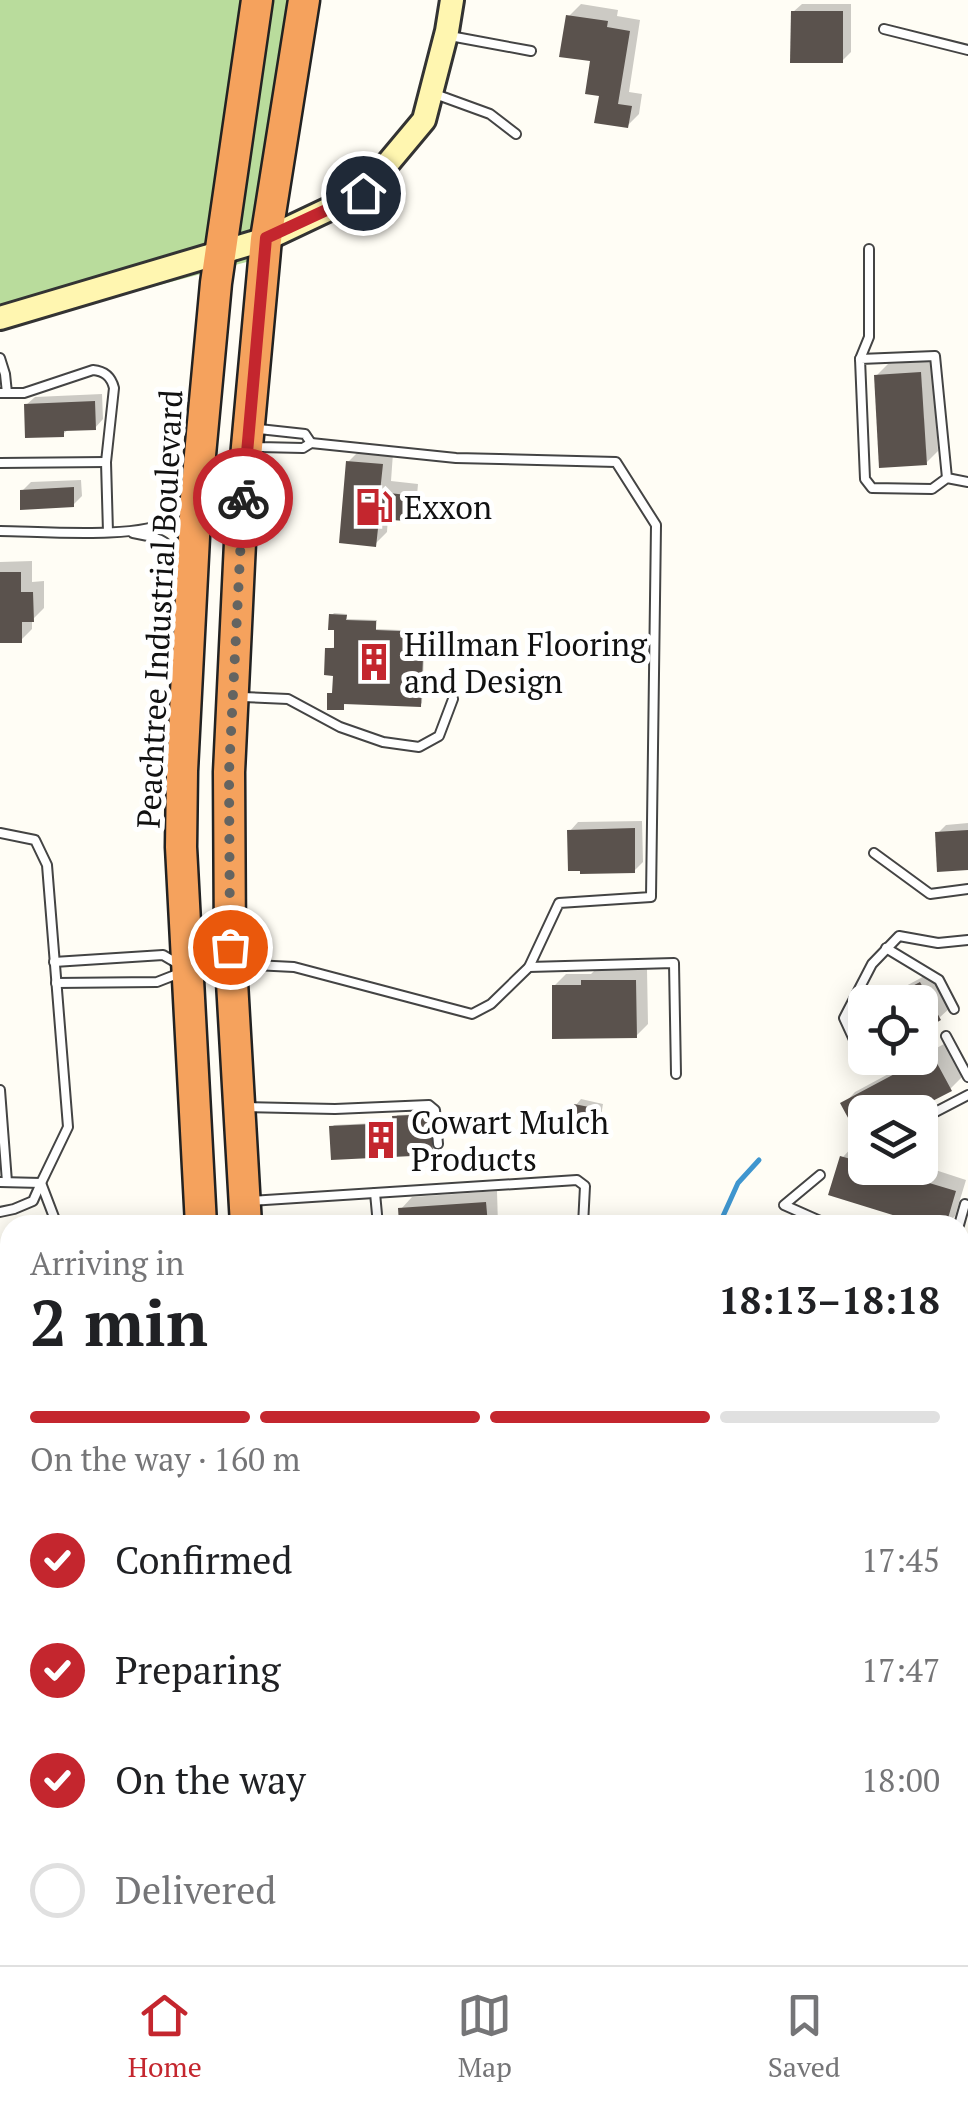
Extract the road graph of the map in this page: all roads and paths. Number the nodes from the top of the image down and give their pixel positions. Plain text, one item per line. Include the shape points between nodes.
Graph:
1 (257, 0) edge
2 (304, 0) edge
3 (452, 0) edge
4 (884, 29) dead end
5 (445, 35) junction
6 (530, 50) dead end
7 (968, 50) edge
8 (431, 92) junction
9 (516, 134) dead end
10 (266, 238) junction
11 (869, 249) dead end
12 (219, 252) junction
13 (0, 318) edge
14 (0, 358) edge
15 (860, 359) junction
16 (3, 393) edge
17 (248, 436) junction
18 (311, 443) junction
19 (106, 462) junction
20 (0, 463) edge
21 (198, 470) junction
22 (947, 478) junction
23 (968, 482) edge
24 (0, 531) edge
25 (108, 532) junction
26 (128, 532) junction
27 (191, 586) junction
28 (232, 697) junction
29 (454, 699) dead end
30 (0, 833) edge
31 (874, 854) dead end
32 (968, 889) edge
33 (968, 940) edge
34 (886, 948) junction
35 (54, 962) junction
36 (231, 964) junction
37 (528, 966) junction
38 (189, 969) junction
39 (56, 983) junction
40 (861, 985) edge
41 (954, 1009) dead end
42 (946, 1036) dead end
43 (676, 1074) dead end
44 (968, 1077) edge
45 (0, 1090) edge
46 (968, 1095) edge
47 (240, 1108) junction
48 (938, 1111) edge
49 (438, 1144) dead end
50 (820, 1174) dead end
51 (3, 1182) edge
52 (41, 1183) junction
53 (375, 1193) junction
54 (965, 1204) dead end
55 (0, 1212) edge
56 (245, 1213) edge
57 (53, 1215) edge
58 (200, 1215) edge
59 (377, 1215) edge
60 (584, 1215) edge
61 (806, 1215) edge
62 (962, 1215) edge

1 - 12 highway, Peachtree Industrial Boulevard
2 - 10 highway
3 - 5 street
4 - 7 lane
5 - 6 lane
5 - 8 street
8 - 9 lane via 490,114
8 - 10 street via 424,120 363,193
10 - 12 street
10 - 17 highway
11 - 15 lane via 869,337
12 - 13 street
12 - 21 highway, Peachtree Industrial Boulevard
14 - 16 lane
15 - 22 lane via 934,356
15 - 22 lane via 865,479 872,488 932,488
16 - 19 lane via 104,372 114,388
17 - 18 lane via 259,447
17 - 18 lane via 259,428 304,434
17 - 28 highway
18 - 37 lane via 456,458 616,462 656,525 651,896 558,904
19 - 20 lane
19 - 25 lane
21 - 26 lane via 171,520
21 - 27 highway, Peachtree Industrial Boulevard
22 - 23 lane
24 - 25 lane
25 - 26 lane
26 - 27 lane via 161,538
27 - 38 highway, Peachtree Industrial Boulevard via 181,847
28 - 29 lane via 288,699 340,727 419,747 439,736
28 - 36 highway
30 - 35 lane via 35,840 46,866
31 - 32 lane via 930,894
33 - 34 lane via 938,944 898,936
34 - 40 lane
34 - 41 lane via 939,980
35 - 38 lane via 164,956
35 - 39 lane
36 - 37 lane via 294,966 472,1014
36 - 38 lane
36 - 47 highway
37 - 43 lane via 674,963
38 - 39 lane via 158,982
38 - 58 highway, Peachtree Industrial Boulevard
39 - 52 lane via 68,1128
42 - 44 lane
45 - 51 lane
46 - 48 lane
47 - 49 lane via 429,1104 436,1110
47 - 56 highway
50 - 61 lane via 784,1205
51 - 52 lane
52 - 55 lane via 33,1201
52 - 57 lane
53 - 56 lane
53 - 59 lane
53 - 60 lane via 577,1180 585,1186
54 - 62 lane

